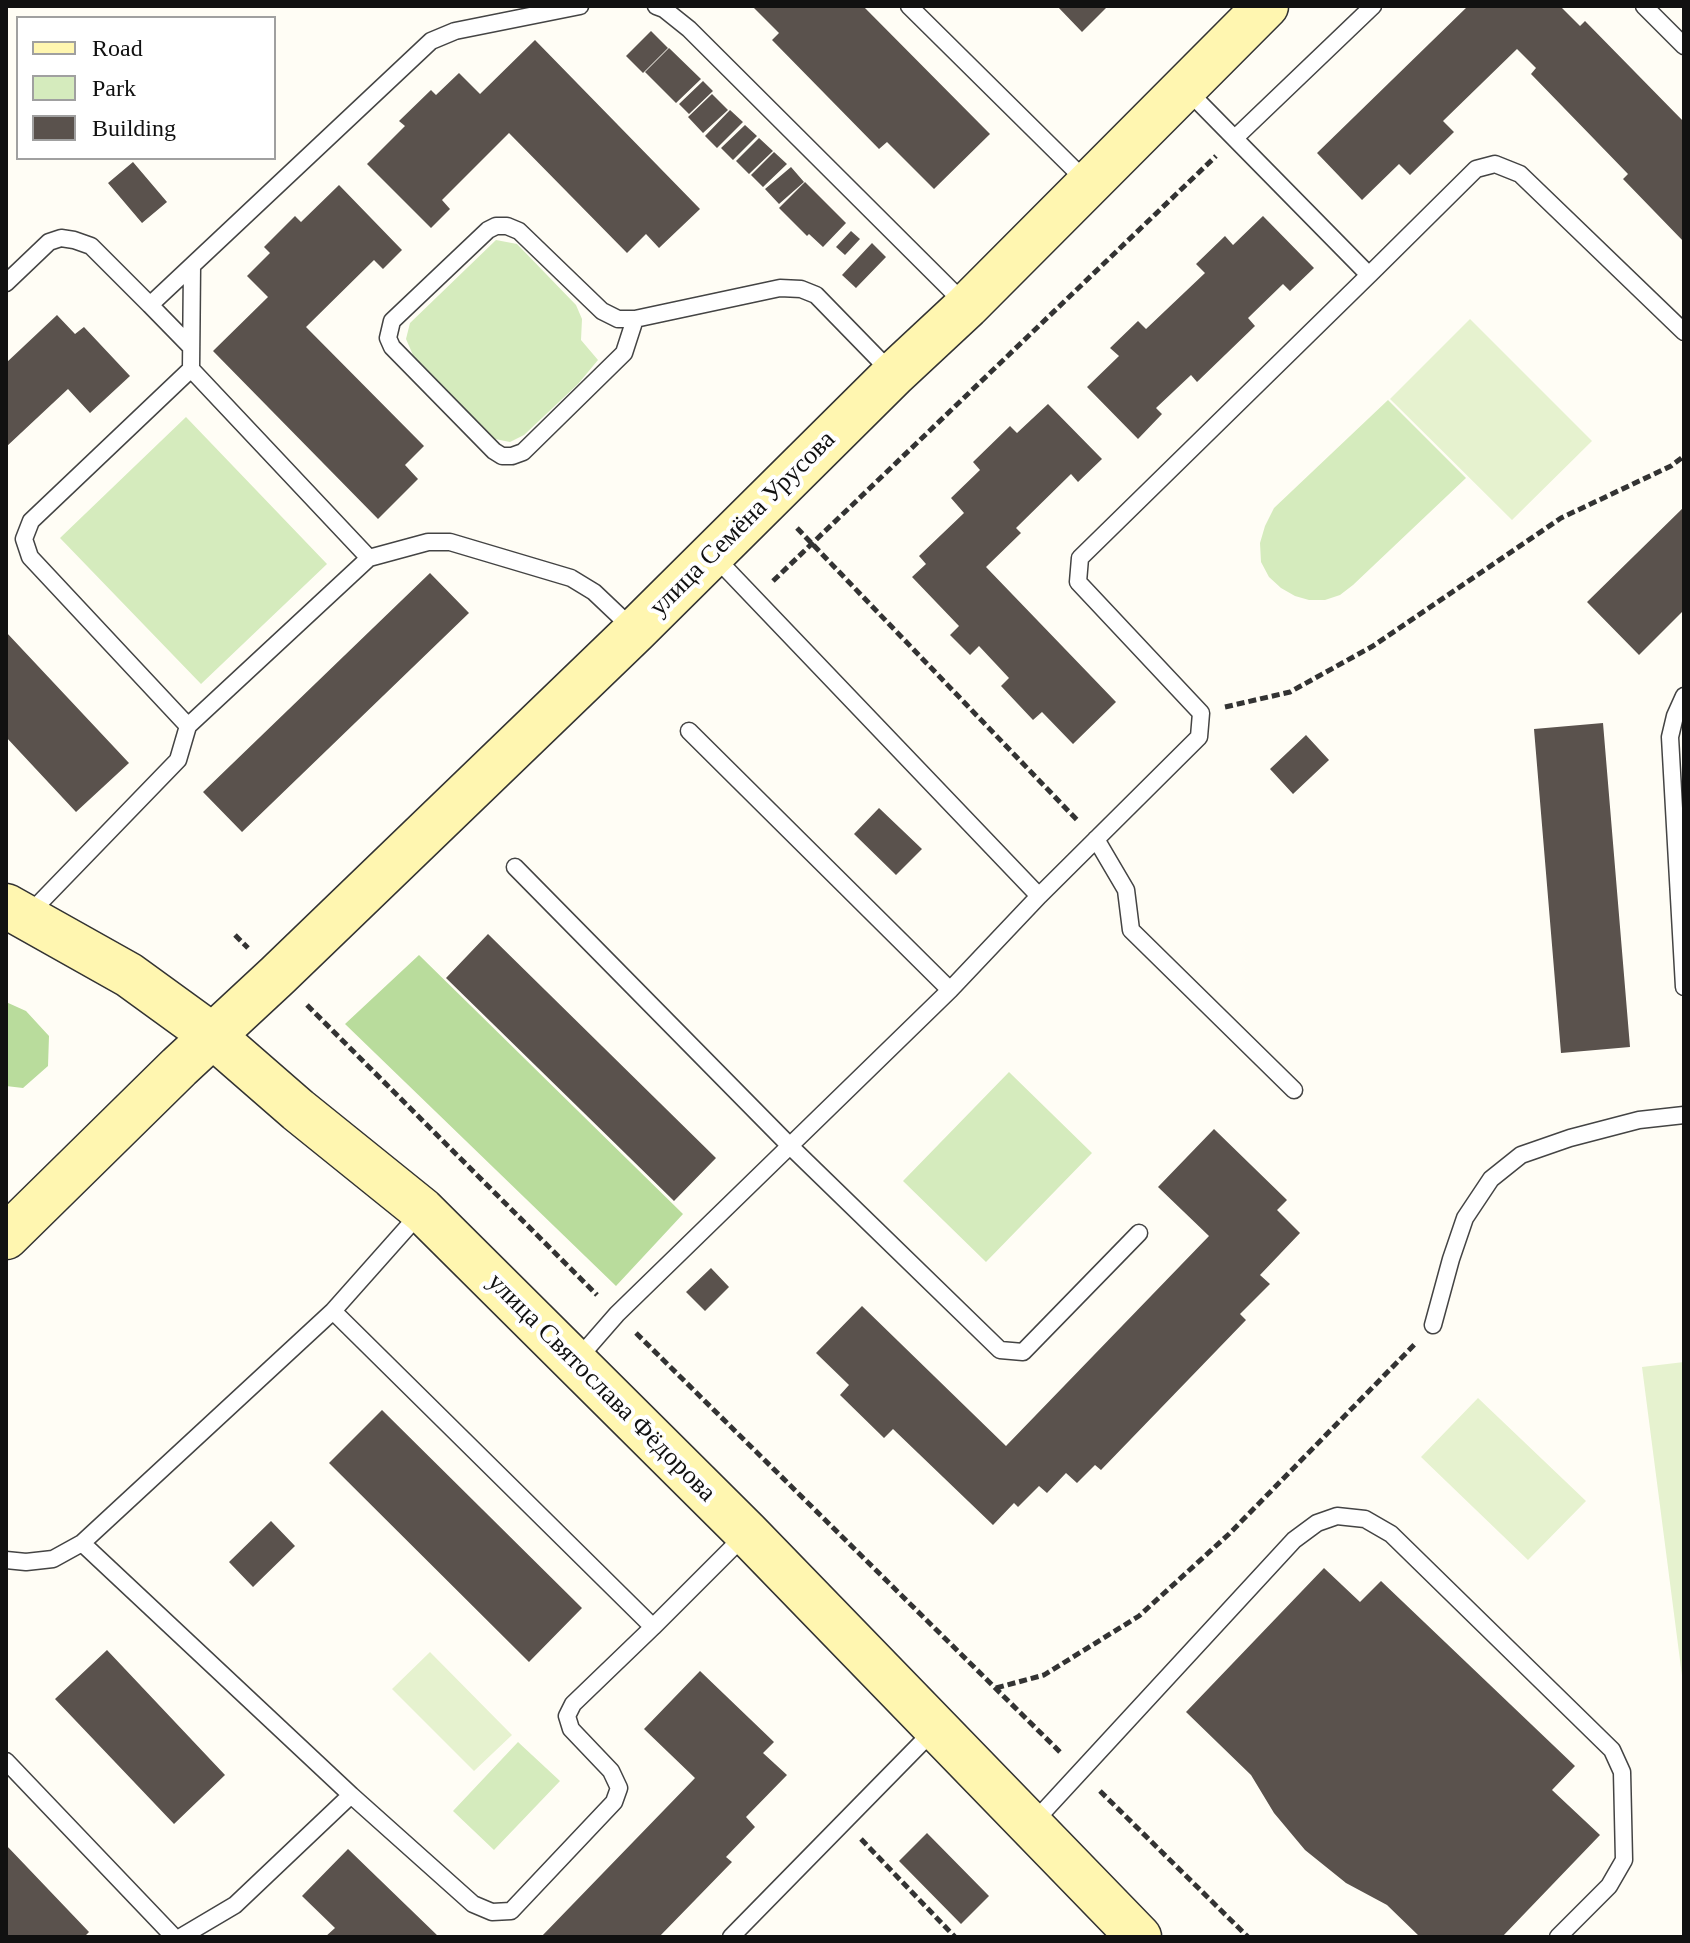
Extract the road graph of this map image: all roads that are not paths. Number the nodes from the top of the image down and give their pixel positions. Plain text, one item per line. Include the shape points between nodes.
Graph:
1 (580, 6) edge
2 (909, 6) edge
3 (1373, 6) edge
4 (1644, 6) edge
5 (663, 7) edge
6 (1252, 14) edge
7 (1684, 46) edge
8 (1185, 88) junction
9 (1235, 138) junction
10 (1089, 183) junction
11 (192, 266) junction
12 (1369, 275) junction
13 (6, 283) edge
14 (150, 305) junction
15 (967, 306) junction
16 (635, 319) junction
17 (1684, 332) edge
18 (191, 347) junction
19 (191, 369) junction
20 (894, 374) junction
21 (713, 554) junction
22 (369, 558) junction
23 (635, 631) junction
24 (1684, 696) edge
25 (188, 726) junction
26 (689, 731) dead end
27 (1096, 839) junction
28 (515, 867) dead end
29 (1039, 896) junction
30 (17, 911) edge
31 (1684, 987) edge
32 (950, 990) junction
33 (213, 1036) junction
34 (1294, 1090) dead end
35 (1684, 1115) edge
36 (790, 1146) junction
37 (422, 1210) junction
38 (1139, 1233) dead end
39 (6, 1237) edge
40 (333, 1311) junction
41 (1433, 1325) road end
42 (576, 1361) junction
43 (747, 1533) junction
44 (82, 1543) junction
45 (6, 1560) edge
46 (653, 1627) junction
47 (936, 1729) junction
48 (6, 1761) edge
49 (351, 1795) junction
50 (1030, 1826) junction
51 (174, 1937) edge
52 (181, 1937) edge
53 (731, 1937) edge
54 (1139, 1937) edge
55 (1558, 1937) edge

1 - 11 lane via 455,31 431,41
2 - 10 lane
3 - 9 lane
4 - 7 lane
5 - 15 lane
6 - 8 street, улица Семёна Урусова
8 - 9 lane
8 - 10 street, улица Семёна Урусова
9 - 12 lane
10 - 15 street, улица Семёна Урусова
11 - 14 lane
11 - 18 lane
12 - 17 lane via 1476,169 1495,164 1520,174
12 - 27 lane via 1080,558 1078,582 1201,713 1199,737
13 - 14 lane via 49,242 61,238 91,246
14 - 18 lane
15 - 20 street, улица Семёна Урусова
16 - 16 lane via 618,319 602,311 519,231 496,226 392,321 388,338 494,451 512,456 523,452 624,353
16 - 20 lane via 780,288 801,289 816,295
18 - 19 lane
19 - 22 lane
19 - 25 lane via 31,521 24,539 30,557
20 - 21 street, улица Семёна Урусова
21 - 23 street, улица Семёна Урусова
21 - 29 lane
22 - 23 lane via 428,542 450,542 571,578
22 - 25 lane
23 - 33 street, улица Семёна Урусова
24 - 31 lane via 1670,737
25 - 30 lane via 178,760
26 - 32 lane
27 - 29 lane
27 - 34 lane via 1126,890 1131,930
28 - 36 lane
29 - 32 lane
30 - 33 street, улица Святослава Фёдорова via 129,975
32 - 36 lane
33 - 37 street, улица Святослава Фёдорова
33 - 39 street, улица Семёна Урусова
35 - 41 lane via 1570,1138 1521,1155 1491,1179 1465,1218
36 - 38 lane via 1000,1350 1023,1352
36 - 42 lane via 617,1314
37 - 40 lane
37 - 42 street, улица Святослава Фёдорова
40 - 44 lane
40 - 46 lane
42 - 43 street, улица Святослава Фёдорова
43 - 46 lane
43 - 47 street, улица Святослава Фёдорова
44 - 45 lane via 53,1559
44 - 49 lane
46 - 49 lane via 573,1704 567,1716 571,1729 611,1771 619,1788 614,1802 511,1911 492,1912 473,1904
47 - 50 street, улица Святослава Фёдорова
47 - 53 lane
48 - 51 lane
49 - 52 lane via 235,1905
50 - 54 street, улица Святослава Фёдорова
50 - 55 lane via 1294,1540 1337,1516 1365,1519 1391,1534 1612,1750 1622,1772 1624,1860 1609,1886

